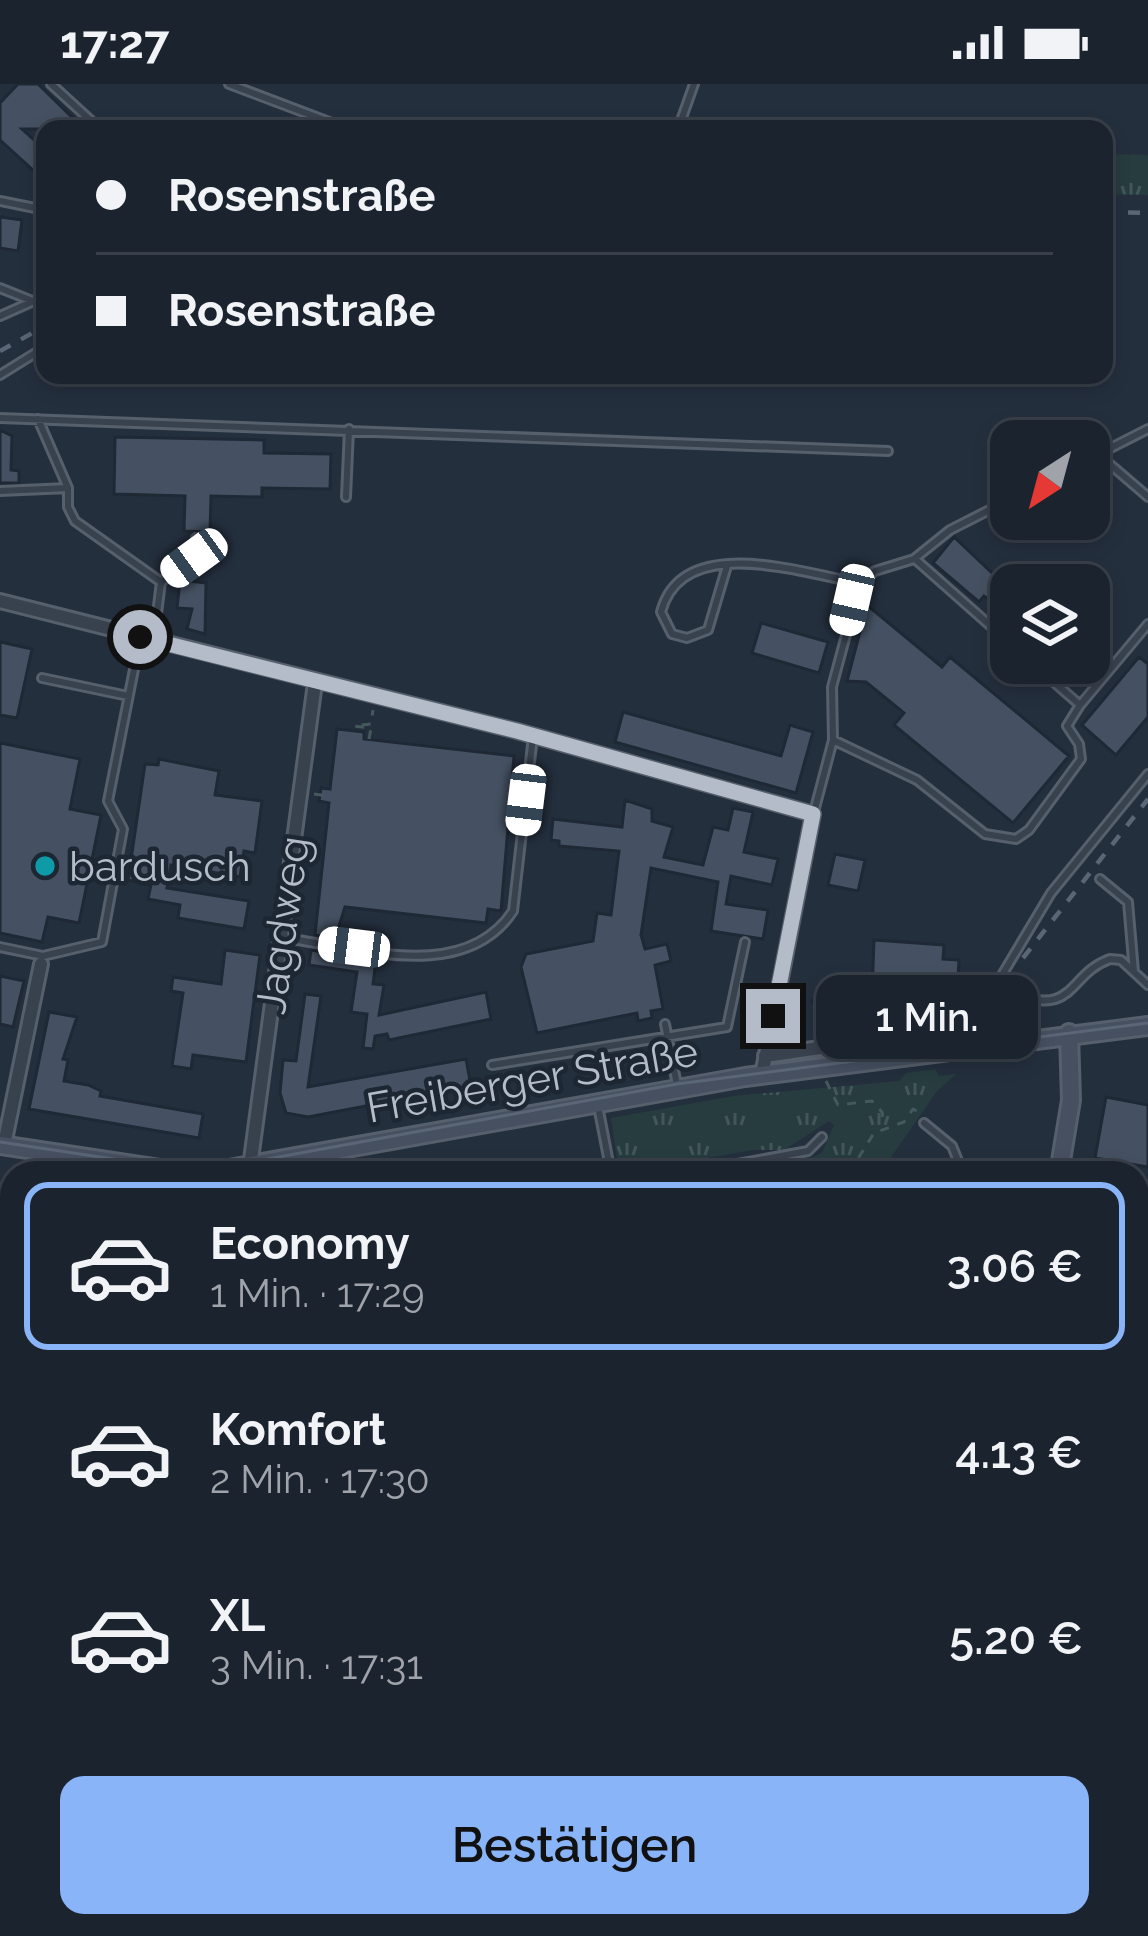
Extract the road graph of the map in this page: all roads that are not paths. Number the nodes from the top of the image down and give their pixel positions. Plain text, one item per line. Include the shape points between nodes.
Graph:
1 (51, 84) edge
2 (229, 84) edge
3 (694, 84) edge
4 (90, 120) edge
5 (324, 120) edge
6 (681, 120) edge
7 (0, 201) edge
8 (36, 208) edge
9 (0, 288) edge
10 (36, 299) edge
11 (32, 301) junction
12 (0, 316) edge
13 (36, 353) edge
14 (0, 376) edge
15 (0, 418) edge
16 (38, 418) junction
17 (349, 429) junction
18 (1148, 429) edge
19 (1110, 448) edge
20 (888, 451) dead end
21 (1110, 463) edge
22 (68, 488) junction
23 (0, 491) edge
24 (346, 496) dead end
25 (1148, 496) edge
26 (990, 510) edge
27 (196, 538) dead end
28 (914, 559) junction
29 (727, 566) junction
30 (161, 582) junction
31 (860, 584) junction
32 (0, 601) edge
33 (1148, 624) edge
34 (990, 626) edge
35 (147, 639) junction
36 (42, 678) dead end
37 (315, 683) junction
38 (1056, 684) edge
39 (128, 696) junction
40 (1080, 705) junction
41 (533, 736) junction
42 (832, 740) junction
43 (1148, 774) edge
44 (813, 814) junction
45 (1100, 879) dead end
46 (281, 937) junction
47 (745, 942) dead end
48 (0, 947) edge
49 (42, 960) junction
50 (1134, 972) junction
51 (1148, 986) edge
52 (665, 1024) dead end
53 (1148, 1026) edge
54 (904, 1029) dead end
55 (1069, 1033) junction
56 (668, 1038) junction
57 (492, 1065) dead end
58 (763, 1066) junction
59 (678, 1088) junction
60 (598, 1103) junction
61 (924, 1123) dead end
62 (822, 1137) dead end
63 (2, 1145) edge
64 (107, 1161) edge
65 (251, 1161) edge
66 (278, 1161) edge
67 (608, 1161) edge
68 (751, 1161) edge
69 (958, 1161) edge
70 (1061, 1161) edge

1 - 4 lane
2 - 5 lane
3 - 6 lane
7 - 8 lane
9 - 11 lane
10 - 11 lane
11 - 12 lane
13 - 14 lane
15 - 16 lane
16 - 17 lane
16 - 22 lane
17 - 20 lane
17 - 24 lane
18 - 19 lane
21 - 25 lane
22 - 23 lane
22 - 30 lane via 75,521
26 - 28 lane
27 - 30 lane via 194,558
28 - 31 lane
28 - 34 lane
29 - 29 lane via 707,630 672,634 661,612 667,590 694,570
29 - 31 lane
30 - 35 lane
31 - 42 lane via 832,687
32 - 35 street
33 - 40 lane
35 - 37 street
35 - 39 lane
36 - 39 lane
37 - 41 street
37 - 46 street, Jagdweg
38 - 40 lane
39 - 49 lane via 108,801 122,829 102,942
40 - 42 lane via 1067,726 1081,759 1029,830 1002,841 917,780
41 - 44 street
41 - 46 lane via 513,910 493,932 439,957
42 - 44 lane
43 - 50 lane via 1051,893 1002,975 1015,994 1052,1000 1072,992 1099,962 1121,960
44 - 58 street
45 - 50 lane via 1128,902
46 - 65 street, Jagdweg
47 - 56 lane via 728,1027
48 - 49 lane
49 - 63 street
50 - 51 lane
52 - 56 lane
53 - 55 street, Freiberger Straße
54 - 58 street
55 - 58 street, Freiberger Straße via 826,1066
55 - 70 street via 1071,1100
56 - 57 lane
56 - 59 lane
58 - 59 street, Freiberger Straße
59 - 60 street, Freiberger Straße
60 - 66 street, Freiberger Straße
60 - 67 lane
61 - 69 lane
62 - 68 lane via 808,1150
63 - 64 street, Freiberger Straße

